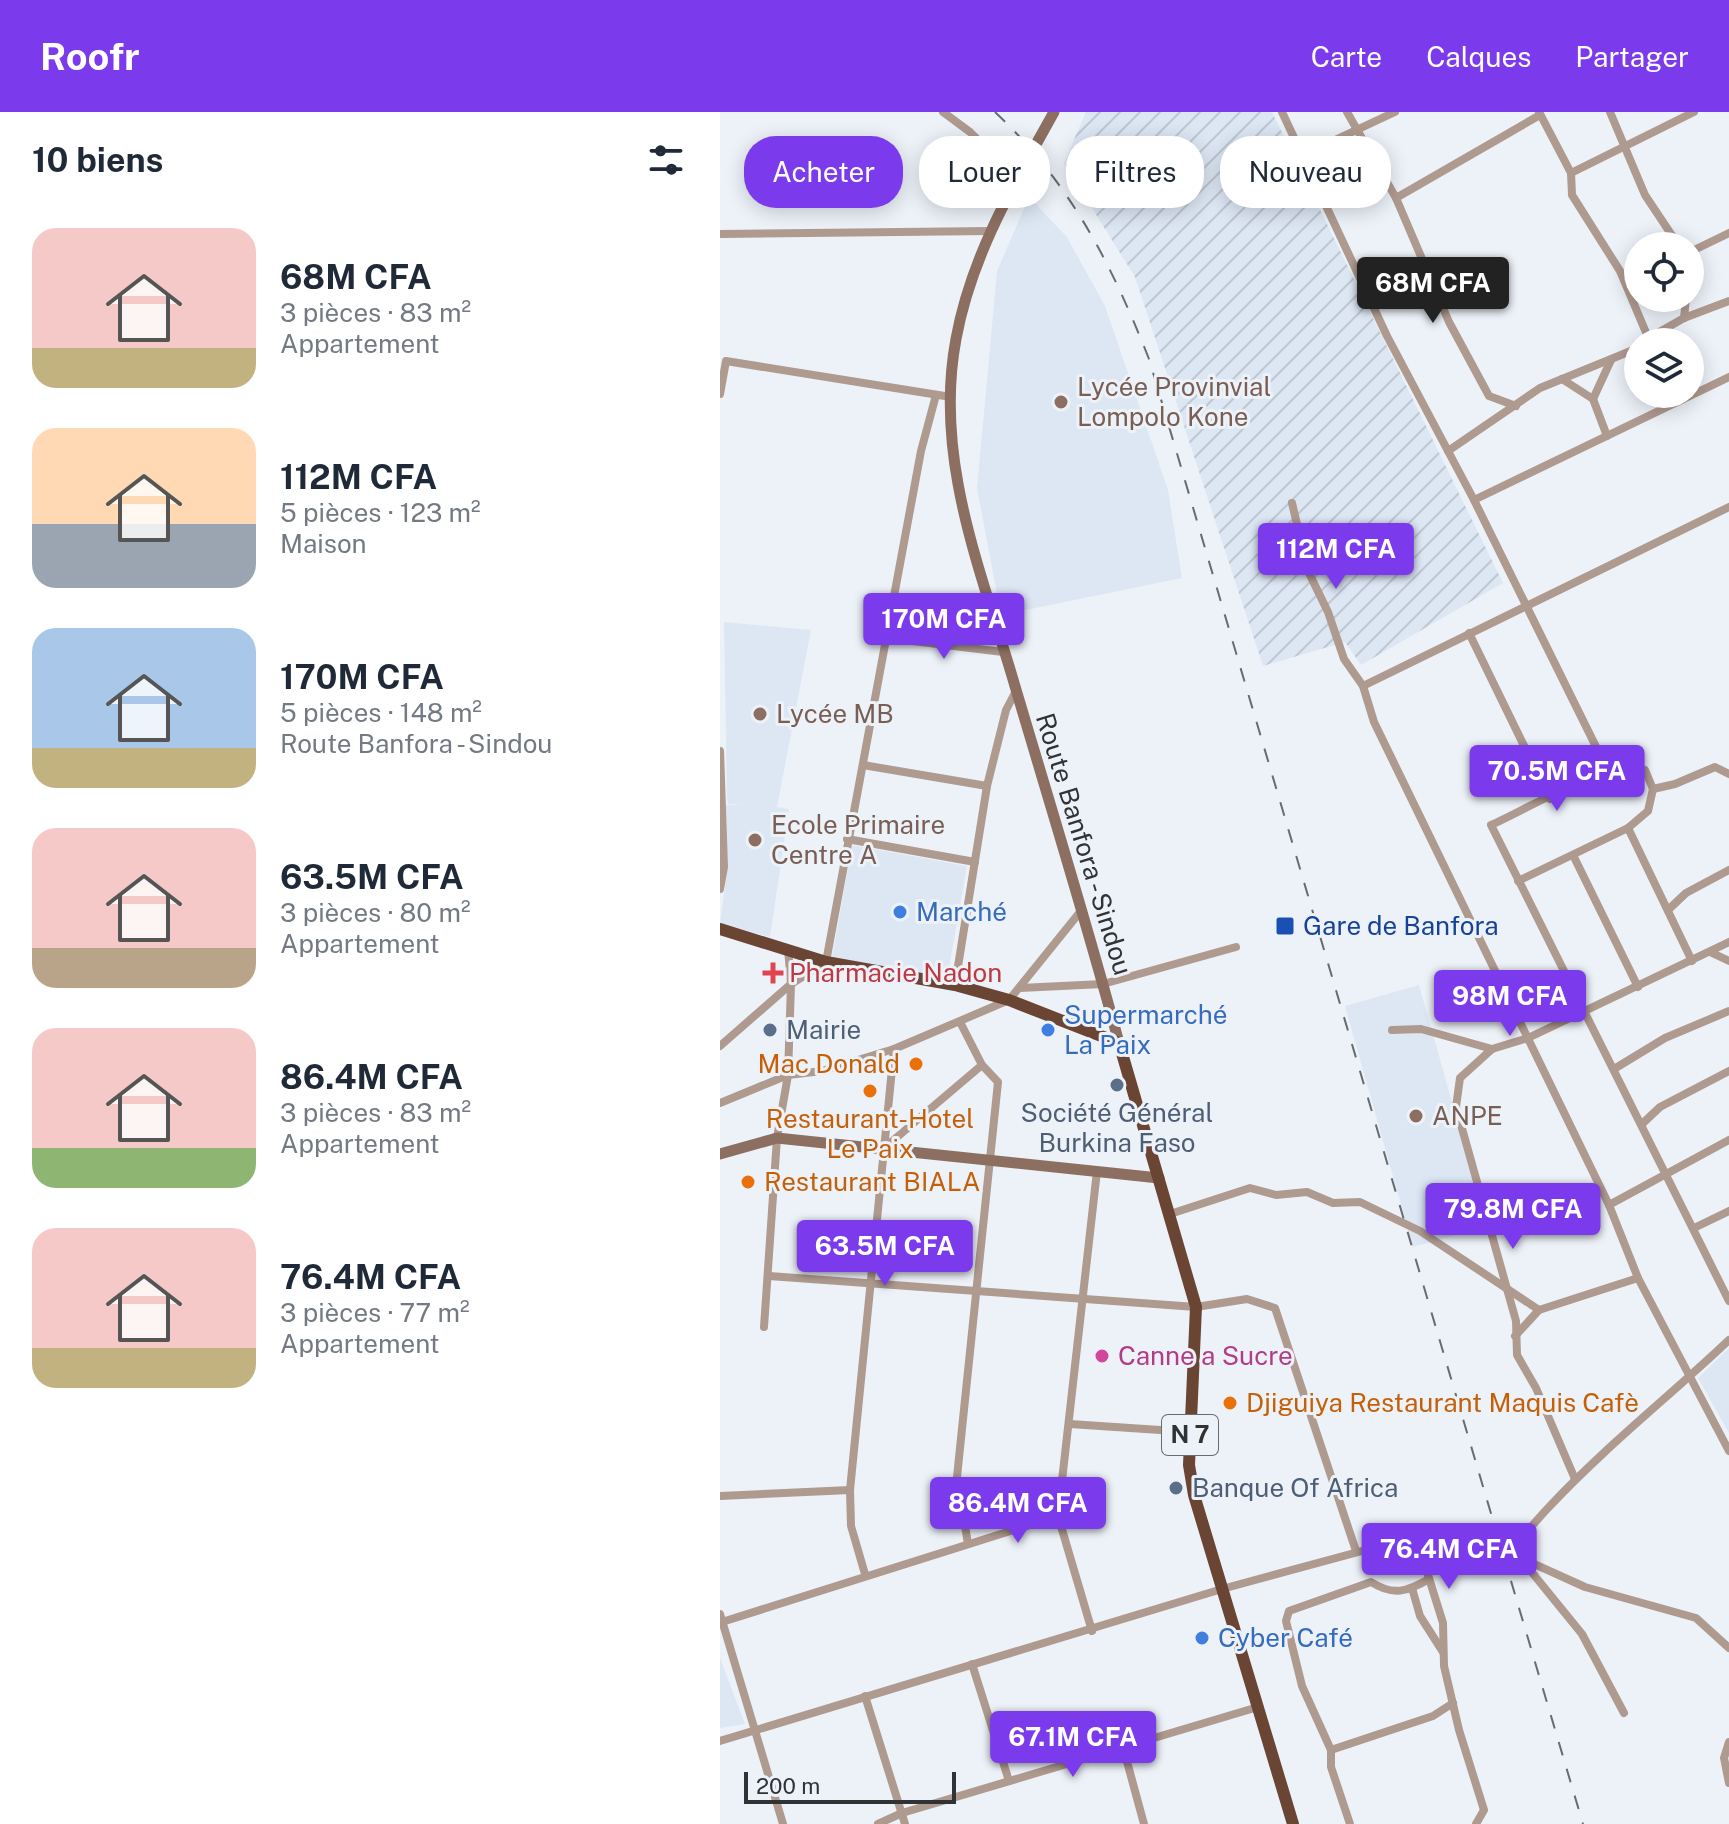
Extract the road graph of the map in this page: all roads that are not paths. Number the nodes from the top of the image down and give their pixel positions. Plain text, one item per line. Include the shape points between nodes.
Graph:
1 (943, 112) edge
2 (1282, 112) edge
3 (1347, 112) edge
4 (1395, 112) edge
5 (1610, 112) edge
6 (1694, 112) edge
7 (1053, 113) edge
8 (1539, 114) edge
9 (1356, 129) junction
10 (974, 136) edge
11 (1040, 136) edge
12 (1294, 136) edge
13 (1342, 136) edge
14 (1624, 146) junction
15 (1571, 173) junction
16 (1396, 198) junction
17 (1002, 208) edge
18 (1328, 208) edge
19 (990, 231) junction
20 (1670, 232) edge
21 (1729, 233) edge
22 (720, 234) edge
23 (1704, 245) edge
24 (1729, 301) edge
25 (1685, 312) edge
26 (1684, 318) junction
27 (1643, 328) edge
28 (1668, 328) edge
29 (1624, 354) edge
30 (1611, 360) junction
31 (1729, 377) edge
32 (1562, 379) junction
33 (1704, 387) edge
34 (720, 394) edge
35 (936, 395) junction
36 (951, 397) junction
37 (1593, 399) junction
38 (1516, 406) junction
39 (1658, 408) edge
40 (1607, 436) junction
41 (1448, 451) junction
42 (1474, 500) junction
43 (1292, 503) dead end
44 (1729, 507) edge
45 (1528, 608) junction
46 (1469, 633) junction
47 (888, 638) junction
48 (1003, 652) junction
49 (1363, 686) junction
50 (1016, 691) junction
51 (720, 751) edge
52 (863, 765) junction
53 (1608, 771) junction
54 (1729, 775) edge
55 (987, 786) junction
56 (1653, 789) junction
57 (1550, 799) junction
58 (1628, 828) junction
59 (847, 839) junction
60 (1573, 855) junction
61 (975, 862) junction
62 (1729, 870) edge
63 (1518, 881) junction
64 (720, 889) edge
65 (1668, 910) junction
66 (1080, 912) junction
67 (720, 929) edge
68 (1729, 942) edge
69 (1236, 947) dead end
70 (788, 949) junction
71 (1710, 952) junction
72 (1692, 961) junction
73 (1729, 961) edge
74 (826, 962) junction
75 (791, 984) junction
76 (1103, 984) junction
77 (955, 985) junction
78 (1638, 987) junction
79 (1020, 988) junction
80 (1009, 1000) junction
81 (1729, 1011) edge
82 (1585, 1012) junction
83 (960, 1022) junction
84 (1392, 1030) dead end
85 (1528, 1038) junction
86 (1119, 1043) junction
87 (720, 1046) edge
88 (894, 1049) junction
89 (1492, 1049) junction
90 (982, 1065) junction
91 (1614, 1069) junction
92 (1729, 1071) edge
93 (788, 1075) junction
94 (720, 1103) edge
95 (1642, 1124) junction
96 (777, 1138) junction
97 (1729, 1140) edge
98 (883, 1149) junction
99 (720, 1154) edge
100 (992, 1160) junction
101 (1097, 1171) junction
102 (1667, 1173) junction
103 (1159, 1178) junction
104 (1609, 1205) junction
105 (1729, 1211) edge
106 (1170, 1214) junction
107 (1694, 1228) junction
108 (1729, 1272) edge
109 (769, 1276) junction
110 (1638, 1278) junction
111 (1718, 1278) junction
112 (869, 1281) junction
113 (976, 1292) junction
114 (1508, 1292) junction
115 (1082, 1301) junction
116 (1729, 1301) edge
117 (1196, 1307) junction
118 (1539, 1310) junction
119 (764, 1327) dead end
120 (1515, 1337) junction
121 (1729, 1340) edge
122 (1689, 1378) junction
123 (1070, 1424) junction
124 (1190, 1432) junction
125 (1729, 1451) edge
126 (1575, 1479) junction
127 (850, 1490) junction
128 (720, 1496) edge
129 (1058, 1516) junction
130 (1429, 1535) junction
131 (968, 1544) junction
132 (1501, 1549) junction
133 (1356, 1551) junction
134 (1521, 1558) junction
135 (865, 1574) junction
136 (1429, 1579) junction
137 (1412, 1588) junction
138 (1222, 1589) junction
139 (721, 1618) edge
140 (1092, 1631) junction
141 (1729, 1648) edge
142 (1443, 1653) junction
143 (972, 1664) junction
144 (865, 1696) junction
145 (1453, 1703) junction
146 (1258, 1707) junction
147 (1624, 1713) dead end
148 (755, 1733) junction
149 (720, 1741) edge
150 (1729, 1742) edge
151 (1123, 1747) junction
152 (1331, 1750) junction
153 (1009, 1781) junction
154 (1729, 1783) edge
155 (902, 1813) junction
156 (783, 1824) edge
157 (878, 1824) edge
158 (905, 1824) edge
159 (1144, 1824) edge
160 (1293, 1824) edge
161 (1350, 1824) edge
162 (1476, 1824) edge

1 - 10 street
2 - 12 street
3 - 9 street
4 - 9 street
5 - 14 street
6 - 14 street
7 - 11 main road, Route Banfora - Sindou
8 - 15 street
8 - 16 street
9 - 13 street
9 - 16 street
14 - 15 street
14 - 20 street via 1645,195
15 - 27 street via 1572,195 1620,271
16 - 38 street via 1449,322 1489,396
17 - 19 main road, Route Banfora - Sindou
18 - 41 street
19 - 22 street
19 - 36 main road, Route Banfora - Sindou via 963,304
21 - 23 street
24 - 26 street
25 - 26 street
26 - 28 street
29 - 30 street
30 - 32 street
30 - 37 street
31 - 33 street
32 - 37 street
32 - 38 street
34 - 35 street via 726,361
35 - 36 street
35 - 47 street
36 - 48 main road, Route Banfora - Sindou via 959,492
37 - 40 street
38 - 41 street
39 - 40 street
40 - 42 street
41 - 42 street
42 - 45 street
43 - 49 street via 1308,571 1344,659
44 - 45 street
45 - 46 street
45 - 53 street
46 - 49 street
46 - 57 street
47 - 48 street
47 - 52 street
48 - 50 main road, Route Banfora - Sindou
49 - 85 street via 1374,722
50 - 55 street via 1006,710
50 - 66 main road, Route Banfora - Sindou
51 - 64 street
52 - 55 street
52 - 59 street
53 - 56 street via 1645,770
53 - 57 street
54 - 56 street via 1715,767
55 - 61 street
56 - 58 street via 1648,811
57 - 63 street via 1491,825
58 - 60 street
58 - 65 street
59 - 61 street
59 - 74 street
60 - 63 street
60 - 78 street
61 - 77 street
62 - 65 street via 1686,893
63 - 82 street
65 - 72 street
66 - 76 main road, Route Banfora - Sindou
66 - 79 street
67 - 70 highway
68 - 71 street
69 - 76 street
70 - 74 highway
70 - 75 street
71 - 72 street
71 - 73 street
72 - 78 street
74 - 75 street
74 - 77 highway
75 - 87 street
75 - 93 street
76 - 79 street
76 - 86 main road, Route Banfora - Sindou
77 - 80 highway
78 - 82 street
79 - 80 street
80 - 83 street
80 - 86 highway
81 - 91 street via 1665,1038
82 - 85 street
82 - 91 street
83 - 88 street
83 - 90 street
84 - 89 street via 1421,1029
85 - 89 street
85 - 104 street
86 - 103 highway, N 7
88 - 93 street via 822,1071
88 - 98 street
89 - 114 street via 1460,1078 1456,1107
90 - 98 street
90 - 100 street via 998,1082
91 - 95 street
92 - 95 street via 1660,1107
93 - 94 street
93 - 96 street
95 - 102 street
96 - 98 main road
96 - 99 main road
96 - 109 street
97 - 102 street
98 - 100 main road
98 - 112 street
100 - 101 main road
100 - 113 street
101 - 103 main road
101 - 115 street
102 - 104 street
102 - 107 street
103 - 106 highway, N 7
104 - 110 street
105 - 107 street
106 - 114 street via 1250,1188 1276,1195 1307,1192 1333,1203 1360,1202 1420,1231
106 - 117 highway, N 7
107 - 111 street
108 - 111 street
109 - 112 street
109 - 119 street
110 - 118 street
110 - 122 street
111 - 116 street
112 - 113 street
112 - 127 street
113 - 115 street
113 - 131 street via 957,1477
114 - 118 street
114 - 120 street
115 - 117 street
115 - 123 street
117 - 124 highway, N 7
117 - 133 street via 1247,1299 1275,1308
118 - 120 street
120 - 126 street via 1517,1355
121 - 122 street
122 - 125 street
122 - 126 street
123 - 124 street
123 - 129 street
124 - 138 highway, N 7 via 1191,1482
126 - 132 street via 1517,1541
127 - 128 street
127 - 135 street via 851,1526
129 - 131 street
129 - 140 street
130 - 132 street
130 - 133 street
130 - 136 street via 1423,1559
131 - 135 street
132 - 134 street
133 - 138 street
134 - 141 street via 1585,1587 1696,1618
134 - 147 street via 1582,1634
135 - 139 street
136 - 137 street
136 - 142 street via 1443,1623
137 - 142 street via 1420,1616
137 - 152 street via 1387,1592 1371,1582 1289,1611 1286,1621 1302,1686
138 - 140 street
138 - 146 highway, N 7
139 - 148 street
140 - 143 street
142 - 145 street
143 - 144 street
143 - 153 street
144 - 148 street
144 - 155 street
145 - 152 street via 1433,1716
145 - 162 street via 1484,1810
146 - 151 street
146 - 160 highway, N 7
148 - 149 street
148 - 156 street
150 - 154 street via 1724,1758
151 - 153 street
151 - 159 street
152 - 161 street via 1331,1767
153 - 155 street
155 - 157 street
155 - 158 street

